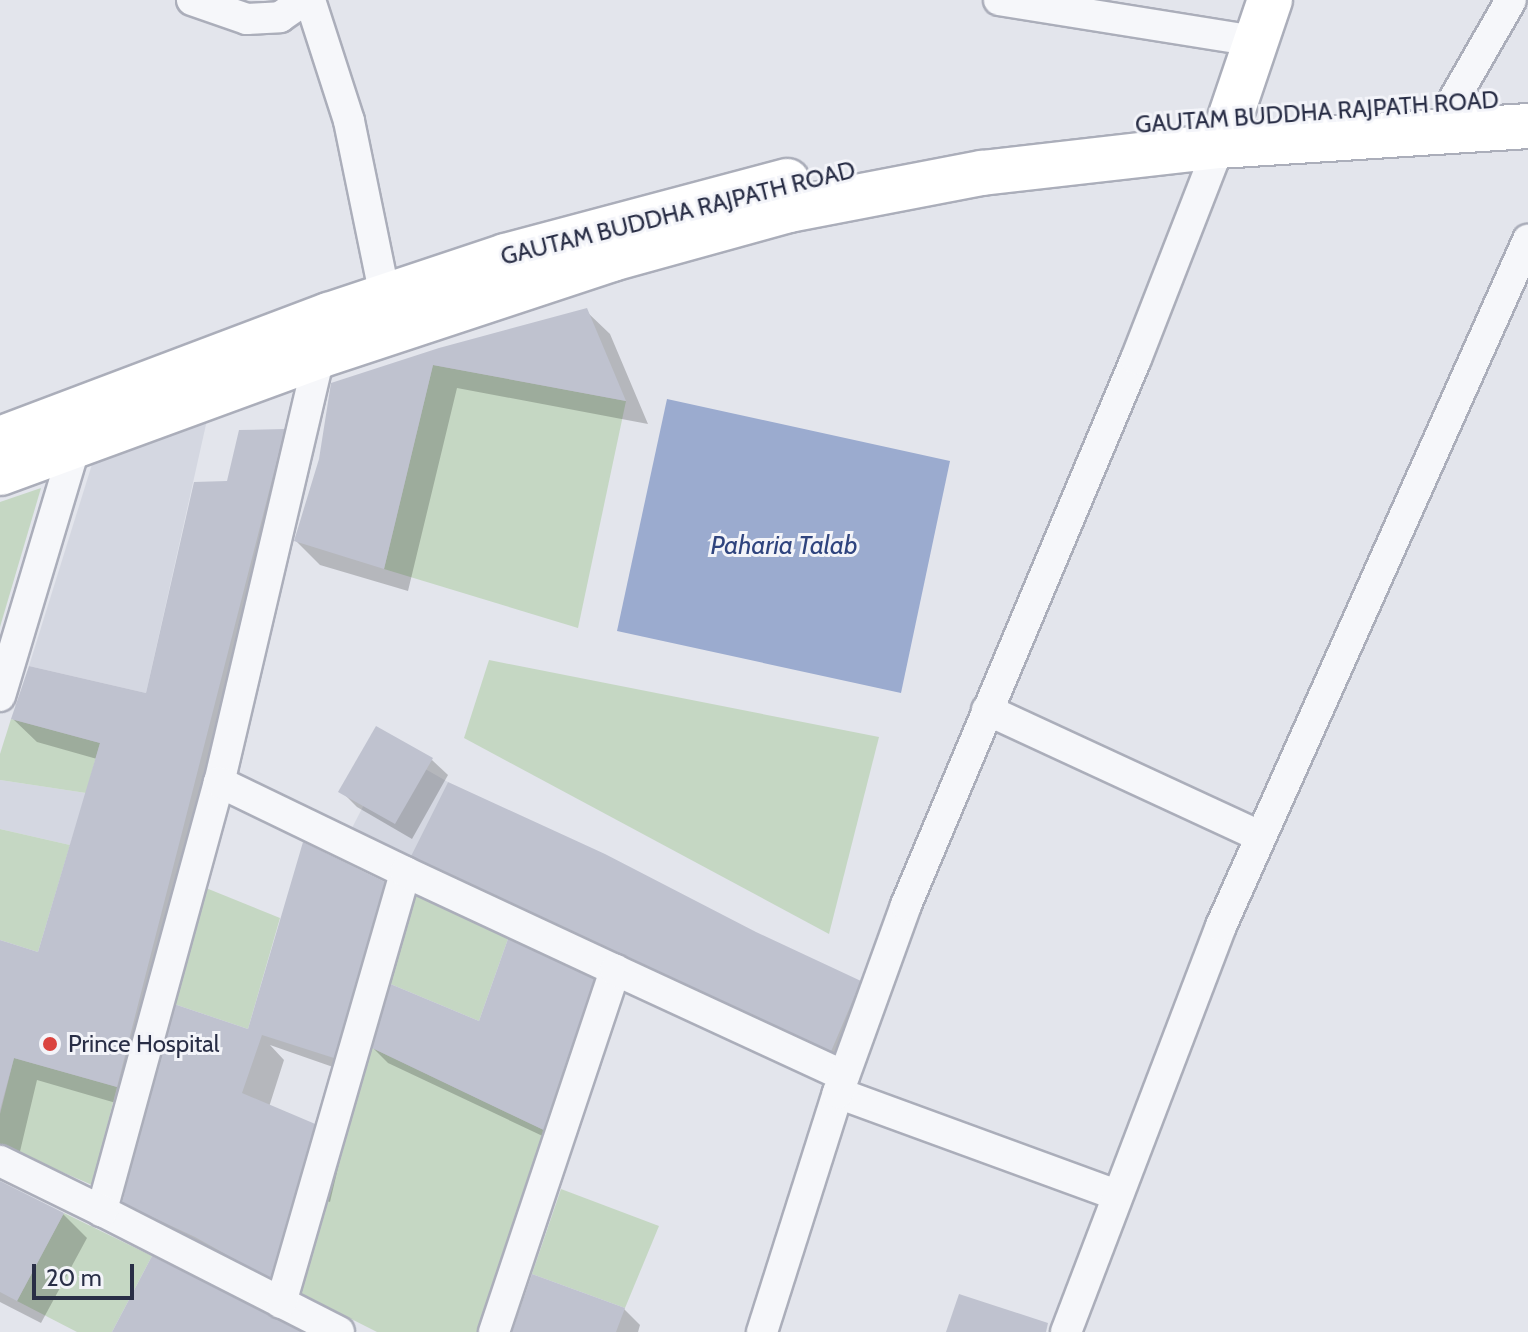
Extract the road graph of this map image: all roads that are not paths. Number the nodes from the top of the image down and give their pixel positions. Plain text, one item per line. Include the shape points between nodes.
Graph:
1 (192, 0) edge
2 (304, 0) edge
3 (310, 0) edge
4 (999, 0) edge
5 (1270, 0) edge
6 (1511, 0) edge
7 (1256, 41) junction
8 (1528, 97) edge
9 (1453, 101) junction
10 (1528, 126) edge
11 (1224, 132) junction
12 (1528, 240) edge
13 (385, 296) junction
14 (329, 315) junction
15 (319, 356) junction
16 (0, 439) edge
17 (76, 443) junction
18 (0, 473) edge
19 (0, 696) edge
20 (987, 710) junction
21 (219, 782) junction
22 (1260, 836) junction
23 (405, 872) junction
24 (615, 970) junction
25 (841, 1085) junction
26 (0, 1161) edge
27 (1117, 1195) junction
28 (102, 1211) junction
29 (281, 1303) junction
30 (339, 1332) edge
31 (494, 1332) edge
32 (762, 1332) edge
33 (1066, 1332) edge

1 - 2 street via 247,19 280,17
3 - 13 street via 349,121
4 - 7 street
5 - 7 main road
6 - 9 street
7 - 11 main road
8 - 9 main road, GAUTAM BUDDHA RAJPATH ROAD
9 - 11 main road, GAUTAM BUDDHA RAJPATH ROAD
10 - 11 main road
11 - 13 main road, GAUTAM BUDDHA RAJPATH ROAD via 1106,128 854,166 520,252
11 - 15 main road via 789,210 612,259
11 - 20 street via 1136,359
12 - 22 street
13 - 14 main road, GAUTAM BUDDHA RAJPATH ROAD
14 - 15 street
14 - 16 main road, GAUTAM BUDDHA RAJPATH ROAD
15 - 17 main road
15 - 21 street
17 - 18 main road
17 - 19 street
20 - 22 street
20 - 25 street via 906,905
21 - 23 street
21 - 28 street
22 - 27 street
23 - 24 street
23 - 29 street
24 - 25 street
24 - 31 street
25 - 27 street
25 - 32 street
26 - 28 street
27 - 33 street
28 - 29 street
29 - 30 street

